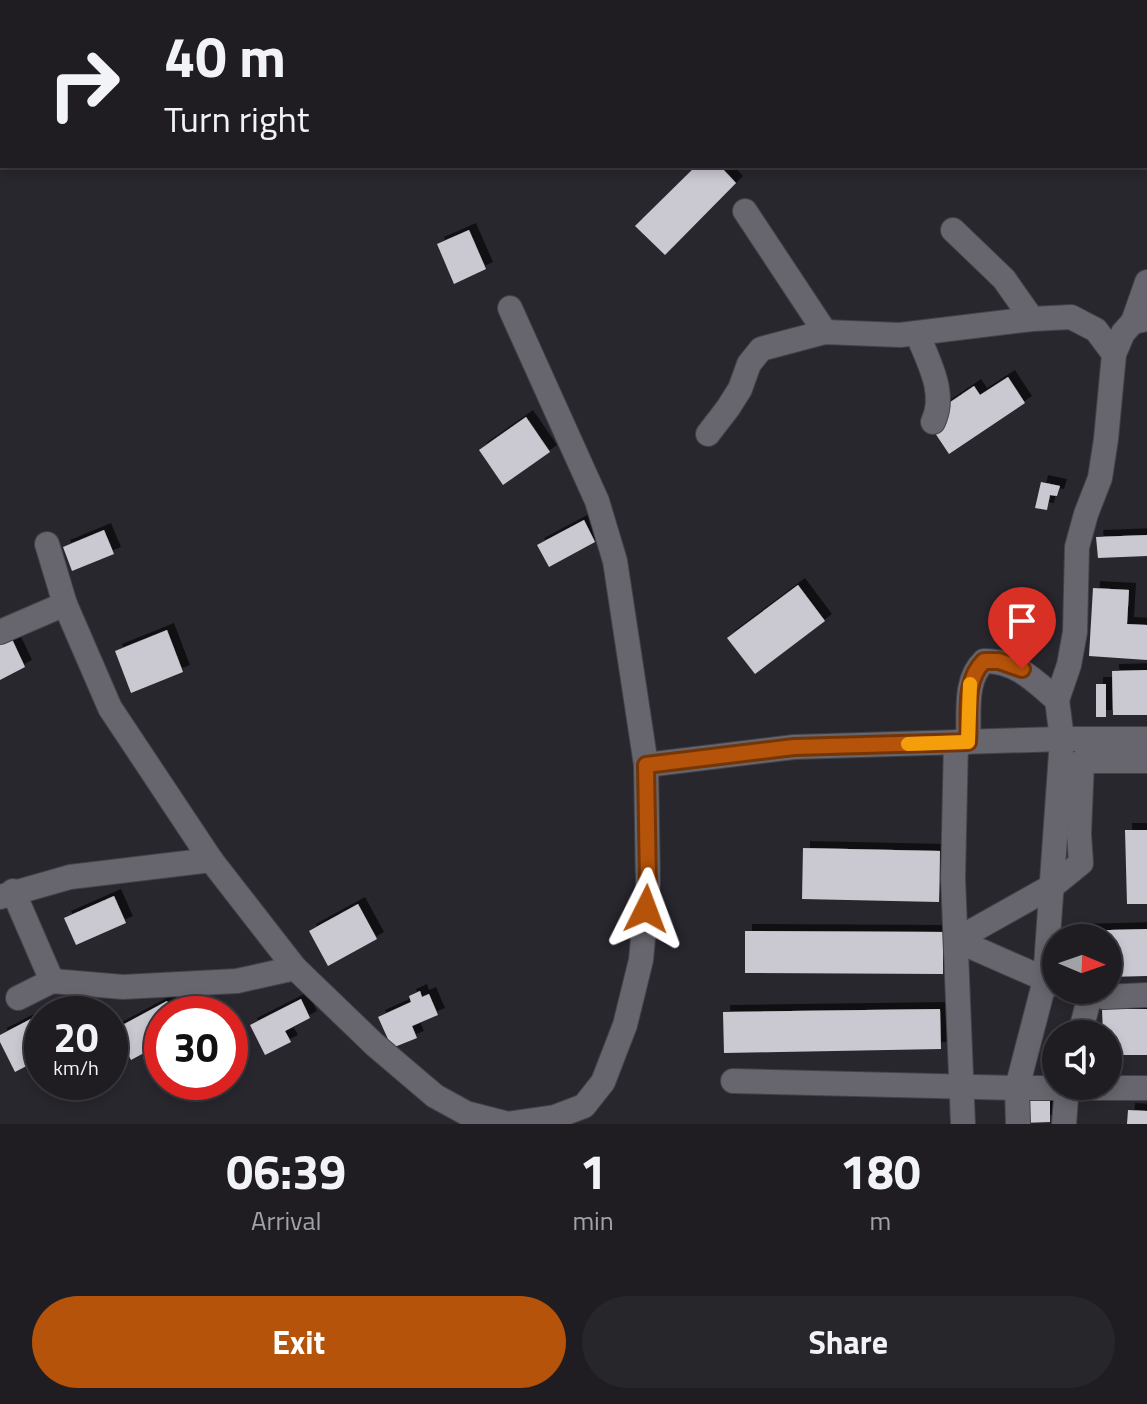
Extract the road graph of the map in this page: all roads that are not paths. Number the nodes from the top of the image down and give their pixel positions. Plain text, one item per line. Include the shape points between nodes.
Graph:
1 (745, 211) dead end
2 (953, 230) dead end
3 (1147, 282) edge
4 (510, 308) dead end
5 (1032, 319) junction
6 (825, 332) junction
7 (1129, 332) edge
8 (917, 333) junction
9 (933, 422) dead end
10 (708, 434) dead end
11 (47, 544) dead end
12 (65, 604) junction
13 (0, 632) edge
14 (1057, 700) junction
15 (1062, 739) junction
16 (1147, 739) edge
17 (962, 742) junction
18 (1147, 761) edge
19 (646, 765) junction
20 (211, 860) junction
21 (1054, 885) junction
22 (6, 894) edge
23 (1053, 924) edge
24 (956, 940) junction
25 (295, 968) junction
26 (1042, 978) edge
27 (52, 981) junction
28 (1122, 994) edge
29 (1147, 995) edge
30 (18, 998) dead end
31 (1044, 1004) edge
32 (733, 1081) dead end
33 (960, 1086) junction
34 (1042, 1087) edge
35 (1122, 1087) edge
36 (1017, 1088) junction
37 (1147, 1088) edge
38 (1066, 1100) edge
39 (963, 1124) edge
40 (1018, 1124) edge
41 (1064, 1124) edge

1 - 6 street
2 - 5 street via 1004,279
3 - 7 street
4 - 19 street via 597,501 615,561
5 - 7 street via 1071,317 1096,330
5 - 8 street
6 - 8 street
6 - 10 street via 755,354 740,389
7 - 14 street via 1100,478 1077,547 1075,632
8 - 9 street via 938,390
11 - 12 street
12 - 13 street
12 - 20 street via 110,708
14 - 15 street
14 - 17 street via 1022,669 984,661 974,670 969,687
15 - 16 street
15 - 17 street
15 - 21 street
17 - 19 street via 794,747
17 - 24 street via 953,878
18 - 21 street via 1082,761 1081,863
19 - 25 street via 648,884 641,960 625,1025 603,1082 584,1106 555,1117 508,1124 466,1113 423,1086
20 - 22 street via 70,877
20 - 25 street
21 - 23 street
21 - 24 street
22 - 27 street
24 - 26 street
24 - 33 street
25 - 27 street via 237,981 123,987
27 - 30 street
28 - 29 street
31 - 36 street
32 - 33 street
33 - 36 street
33 - 39 street
34 - 36 street
35 - 37 street
36 - 40 street
38 - 41 street

